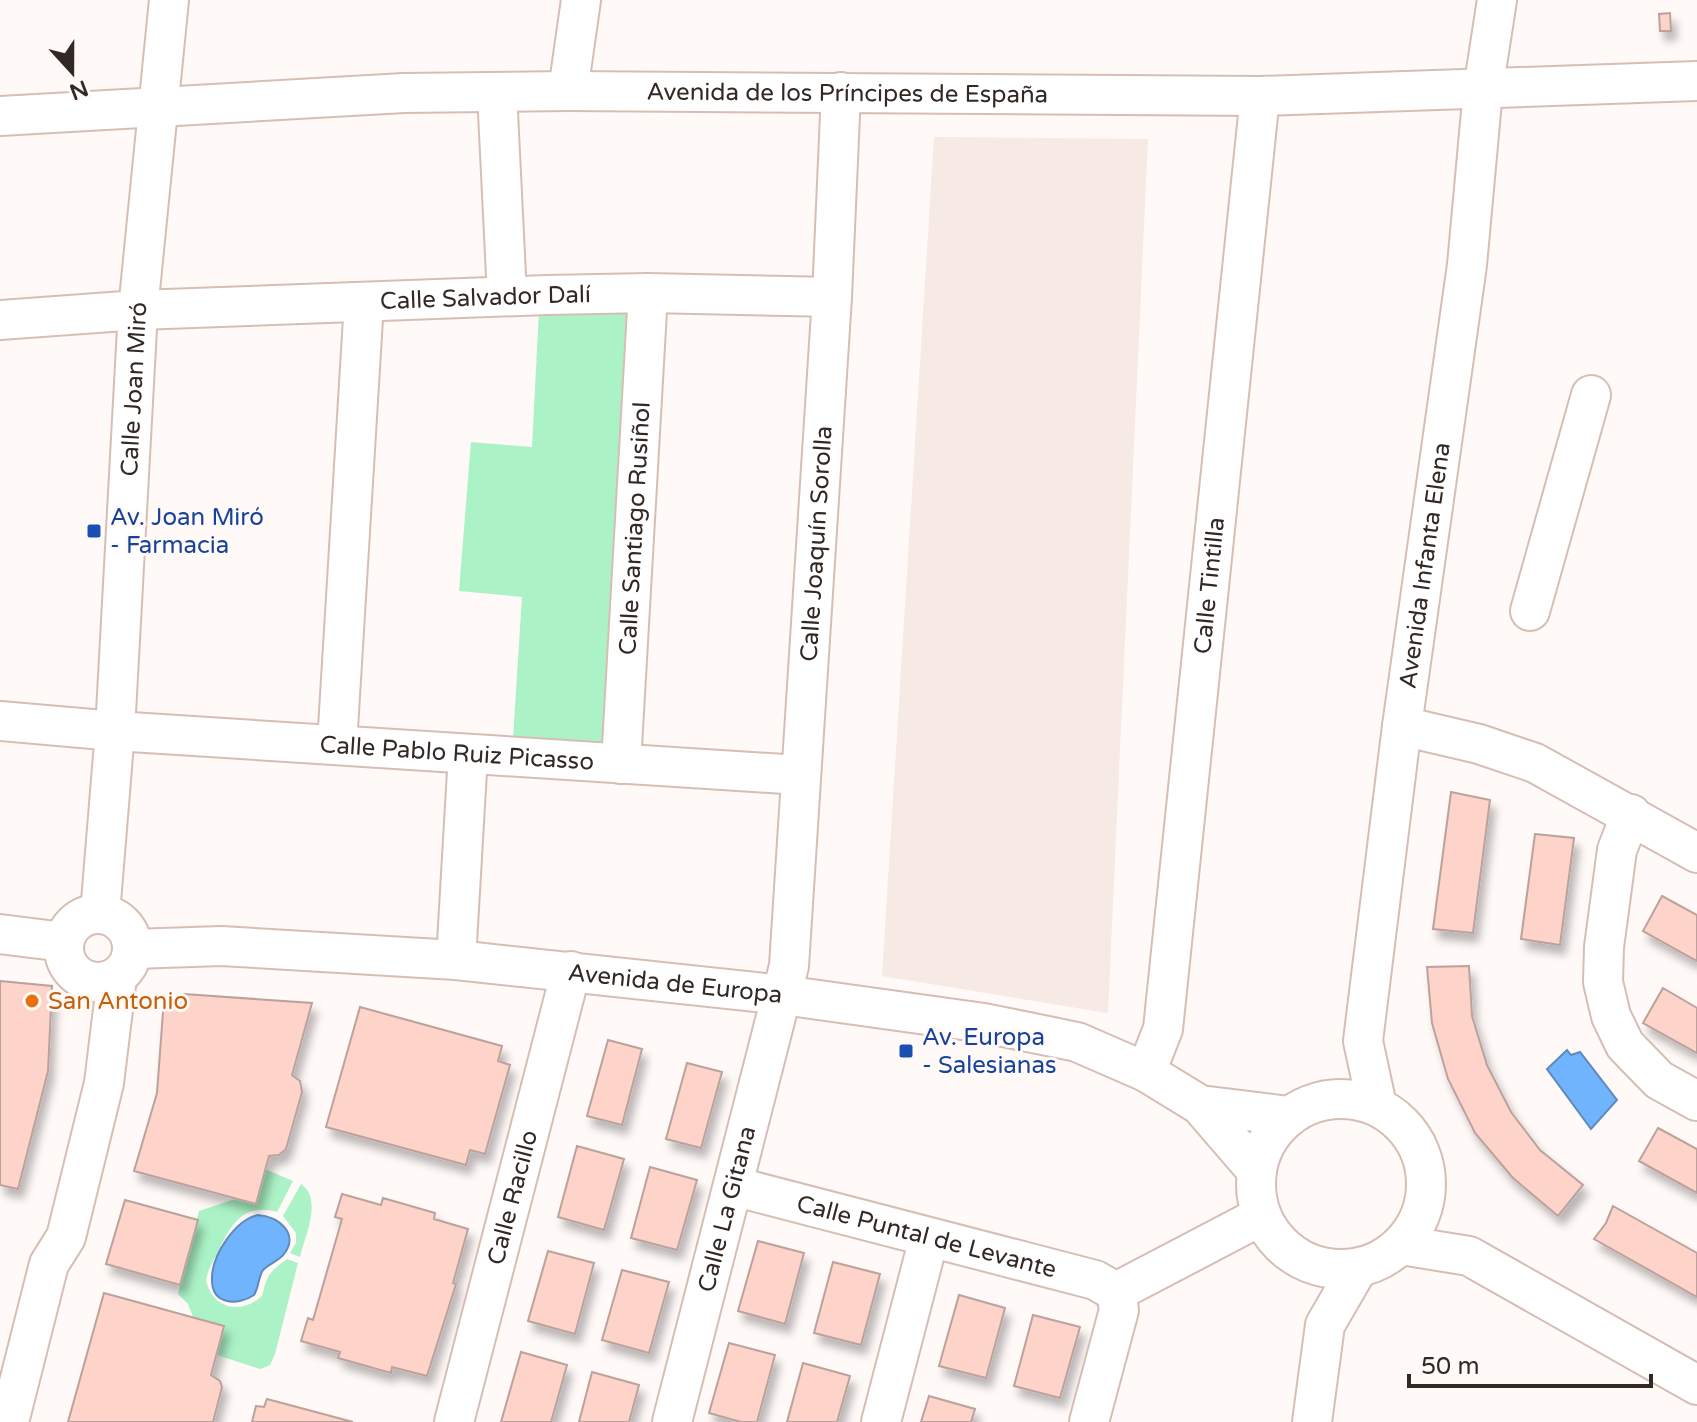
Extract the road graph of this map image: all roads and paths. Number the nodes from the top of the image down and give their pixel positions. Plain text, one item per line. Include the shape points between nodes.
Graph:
1 (169, 0) edge
2 (581, 0) edge
3 (1497, 0) edge
4 (1697, 81) edge
5 (1483, 90) junction
6 (568, 91) junction
7 (497, 92) junction
8 (841, 92) junction
9 (1260, 96) junction
10 (158, 105) junction
11 (0, 116) edge
12 (648, 293) junction
13 (507, 296) junction
14 (832, 297) junction
15 (364, 302) junction
16 (138, 310) junction
17 (0, 320) edge
18 (1591, 395) dead end
19 (1530, 611) dead end
20 (0, 721) edge
21 (1402, 726) junction
22 (115, 731) junction
23 (337, 745) junction
24 (468, 754) junction
25 (621, 764) junction
26 (800, 775) junction
27 (1631, 814) junction
28 (1697, 853) edge
29 (100, 914) junction
30 (0, 934) edge
31 (64, 942) junction
32 (456, 960) junction
33 (115, 970) junction
34 (571, 971) junction
35 (783, 995) junction
36 (1363, 1041) junction
37 (1146, 1072) junction
38 (1328, 1099) junction
39 (1697, 1101) edge
40 (1200, 1105) junction
41 (1377, 1106) junction
42 (1288, 1116) junction
43 (1256, 1170) junction
44 (733, 1186) junction
45 (1427, 1192) junction
46 (1261, 1216) junction
47 (929, 1238) junction
48 (1401, 1245) junction
49 (1469, 1256) junction
50 (1306, 1262) junction
51 (1358, 1268) junction
52 (1116, 1292) junction
53 (1325, 1325) junction
54 (1697, 1385) edge
55 (9, 1422) edge
56 (454, 1422) edge
57 (672, 1422) edge
58 (881, 1422) edge
59 (1089, 1422) edge
60 (1312, 1422) edge

1 - 10 street, Calle Joan Miró
2 - 6 street
3 - 5 street, Avenida Infanta Elena
4 - 5 street, Avenida de los Príncipes de España
5 - 9 street, Avenida de los Príncipes de España
5 - 21 street, Avenida Infanta Elena via 1467,265
6 - 7 street, Avenida de los Príncipes de España
6 - 8 street, Avenida de los Príncipes de España
7 - 10 street, Avenida de los Príncipes de España
7 - 13 street
8 - 9 street, Avenida de los Príncipes de España
8 - 14 street, Calle Joaquín Sorolla
9 - 37 street, Calle Tintilla via 1163,1029
10 - 11 street, Avenida de los Príncipes de España
10 - 16 street, Calle Joan Miró
12 - 13 street, Calle Salvador Dalí
12 - 14 street, Calle Salvador Dalí
12 - 25 street, Calle Santiago Rusiñol
13 - 15 street, Calle Salvador Dalí
14 - 26 street, Calle Joaquín Sorolla
15 - 16 street, Calle Salvador Dalí
15 - 23 street
16 - 17 street, Calle Salvador Dalí
16 - 22 street, Calle Joan Miró
18 - 19 street
20 - 22 street, Calle Pablo Ruiz Picasso
21 - 27 street via 1535,763
21 - 36 street, Avenida Infanta Elena
22 - 23 street, Calle Pablo Ruiz Picasso
22 - 29 street, Calle Joan Miró
23 - 24 street, Calle Pablo Ruiz Picasso
24 - 25 street, Calle Pablo Ruiz Picasso
24 - 32 street
25 - 26 street, Calle Pablo Ruiz Picasso
26 - 35 street, Calle Joaquín Sorolla
27 - 28 street
27 - 39 street via 1617,850 1603,982 1625,1045 1659,1080
29 - 31 street via 73,925
29 - 33 street via 120,921 131,938
30 - 31 street
31 - 33 street via 75,973 85,980
32 - 33 street, Avenida de Europa via 221,946
32 - 34 street, Avenida de Europa
33 - 55 street via 104,1083 66,1237 49,1264
34 - 35 street, Avenida de Europa
34 - 56 street, Calle Racillo
35 - 37 street, Avenida de Europa via 984,1023 1077,1042
35 - 44 street, Calle La Gitana
36 - 38 street, Avenida Infanta Elena
36 - 41 street, Avenida Infanta Elena
37 - 40 street, Avenida de Europa
38 - 41 street
38 - 42 street
40 - 42 street, Avenida de Europa
40 - 43 street, Avenida de Europa
41 - 45 street via 1399,1120 1415,1141 1425,1166
42 - 43 street via 1273,1131
43 - 46 street
44 - 47 street, Calle Puntal de Levante
44 - 57 street, Calle La Gitana
45 - 48 street via 1414,1229
45 - 49 street
46 - 50 street via 1284,1248
46 - 52 street
47 - 52 street, Calle Puntal de Levante via 1095,1280
47 - 58 street
48 - 49 street
48 - 51 street
49 - 54 street
50 - 51 street
50 - 53 street
51 - 53 street
52 - 59 street via 1119,1310
53 - 60 street

